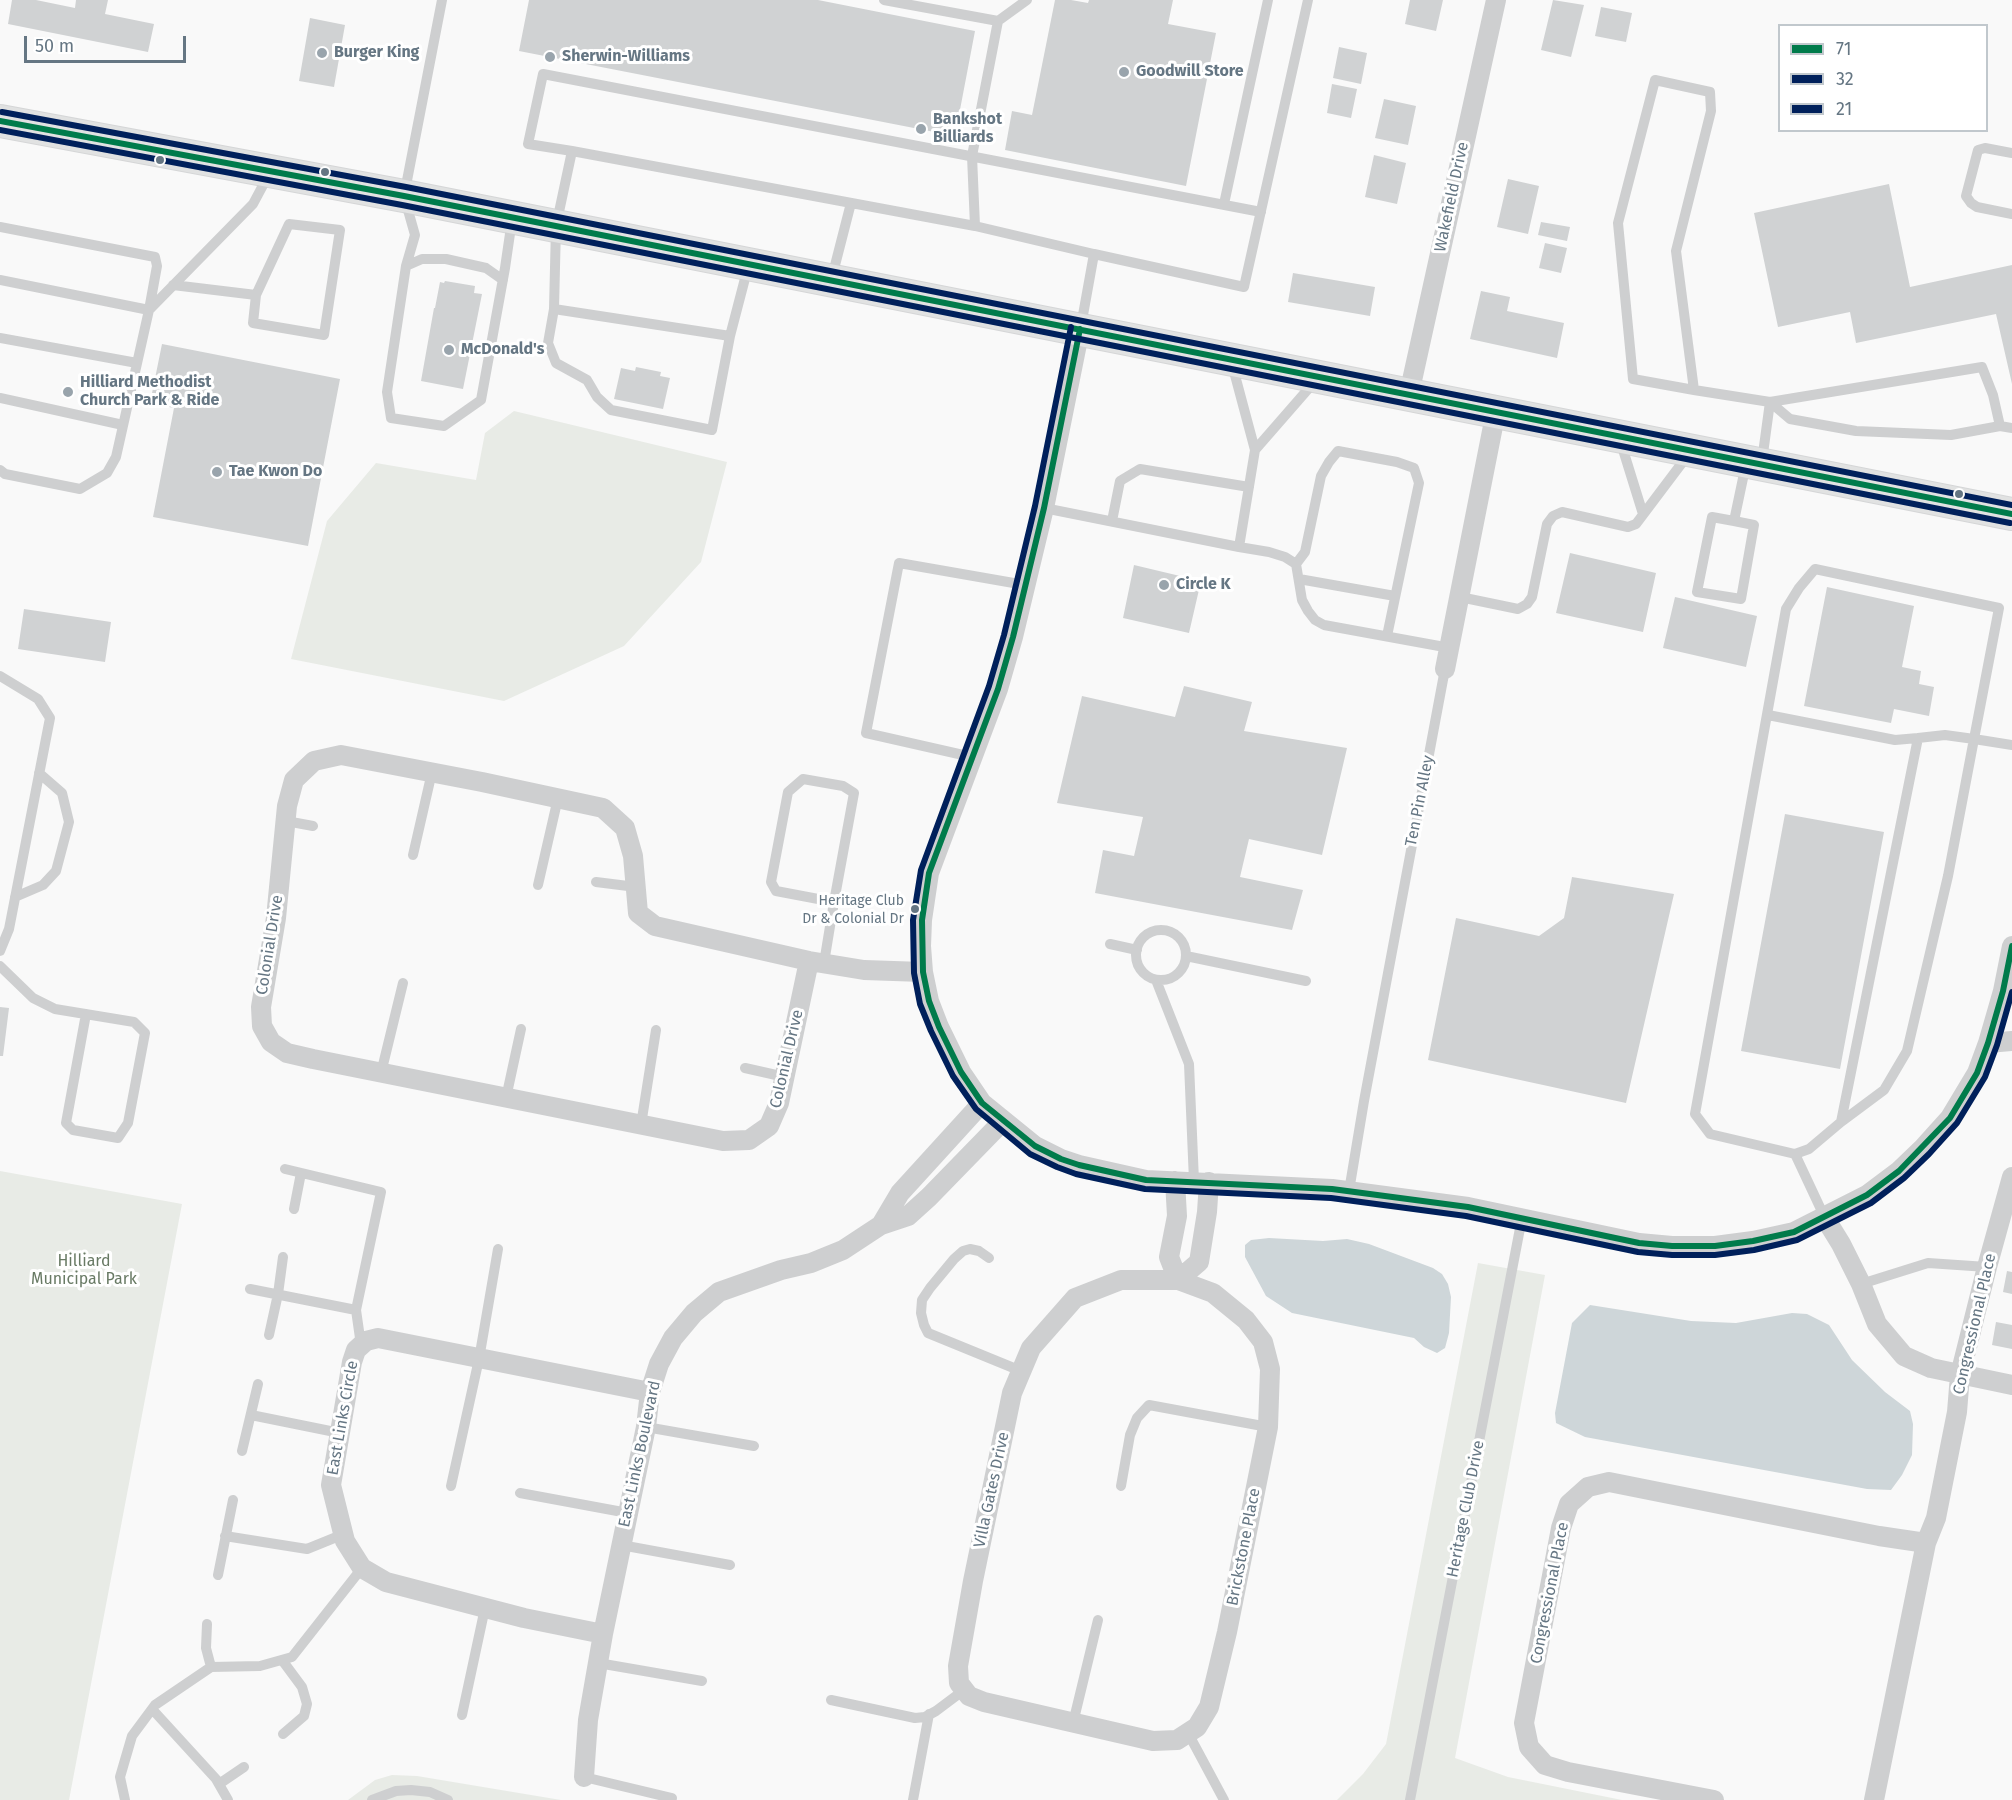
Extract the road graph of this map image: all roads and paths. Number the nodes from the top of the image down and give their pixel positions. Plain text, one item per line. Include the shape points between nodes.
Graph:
1 (442, 0) edge
2 (884, 0) edge
3 (1027, 0) edge
4 (1268, 0) edge
5 (1308, 0) edge
6 (1496, 0) edge
7 (998, 21) junction
8 (0, 121) edge
9 (572, 151) junction
10 (2012, 153) edge
11 (972, 156) junction
12 (271, 172) junction
13 (404, 196) junction
14 (851, 203) junction
15 (1224, 204) junction
16 (1261, 212) junction
17 (2012, 214) edge
18 (512, 218) junction
19 (556, 226) junction
20 (975, 226) junction
21 (0, 227) edge
22 (1094, 254) junction
23 (749, 264) junction
24 (406, 266) junction
25 (0, 280) edge
26 (503, 280) junction
27 (831, 281) junction
28 (173, 285) junction
29 (256, 295) junction
30 (555, 309) junction
31 (149, 310) junction
32 (1080, 329) junction
33 (730, 336) junction
34 (0, 338) edge
35 (1231, 358) junction
36 (137, 363) junction
37 (1319, 376) junction
38 (1694, 390) junction
39 (1409, 394) junction
40 (0, 398) edge
41 (1770, 402) junction
42 (1496, 411) junction
43 (123, 425) junction
44 (2000, 426) junction
45 (2012, 428) edge
46 (1619, 436) junction
47 (1256, 450) junction
48 (1691, 450) junction
49 (1754, 463) junction
50 (0, 470) edge
51 (1249, 487) junction
52 (1044, 508) junction
53 (1643, 514) junction
54 (2012, 514) edge
55 (1734, 521) junction
56 (1112, 522) junction
57 (1239, 547) junction
58 (1296, 564) junction
59 (1299, 579) junction
60 (1025, 585) junction
61 (1395, 596) junction
62 (1460, 597) junction
63 (1387, 636) junction
64 (1450, 648) junction
65 (1445, 669) joint
66 (0, 676) edge
67 (1768, 715) junction
68 (1918, 738) junction
69 (1974, 739) junction
70 (2012, 745) edge
71 (972, 757) junction
72 (432, 772) junction
73 (39, 773) junction
74 (558, 798) junction
75 (286, 822) junction
76 (313, 826) dead end
77 (413, 855) dead end
78 (596, 882) dead end
79 (538, 885) dead end
80 (636, 887) junction
81 (15, 897) junction
82 (834, 902) junction
83 (1110, 944) dead end
84 (2012, 946) edge
85 (1137, 950) junction
86 (0, 951) edge
87 (1186, 956) junction
88 (817, 962) junction
89 (0, 966) edge
90 (923, 972) junction
91 (1156, 980) junction
92 (1306, 981) dead end
93 (403, 982) dead end
94 (2007, 995) edge
95 (86, 1014) junction
96 (521, 1029) dead end
97 (657, 1030) dead end
98 (2012, 1041) edge
99 (1988, 1043) junction
100 (745, 1068) dead end
101 (381, 1073) junction
102 (785, 1077) junction
103 (506, 1098) junction
104 (982, 1103) junction
105 (1003, 1121) junction
106 (1841, 1122) junction
107 (641, 1125) junction
108 (1796, 1154) junction
109 (285, 1169) dead end
110 (302, 1173) junction
111 (2012, 1177) edge
112 (1193, 1181) junction
113 (1349, 1191) junction
114 (294, 1209) dead end
115 (1522, 1218) junction
116 (1825, 1218) junction
117 (881, 1225) junction
118 (498, 1249) dead end
119 (283, 1257) dead end
120 (988, 1258) dead end
121 (1987, 1267) junction
122 (1178, 1280) junction
123 (1862, 1284) junction
124 (250, 1289) dead end
125 (279, 1294) junction
126 (356, 1310) junction
127 (269, 1335) dead end
128 (362, 1345) junction
129 (479, 1359) junction
130 (1021, 1371) junction
131 (1960, 1375) junction
132 (258, 1384) dead end
133 (2012, 1385) edge
134 (650, 1392) junction
135 (251, 1415) junction
136 (646, 1427) junction
137 (1268, 1427) junction
138 (340, 1433) junction
139 (754, 1446) dead end
140 (242, 1451) dead end
141 (451, 1486) dead end
142 (1121, 1486) dead end
143 (520, 1493) dead end
144 (233, 1500) dead end
145 (628, 1513) junction
146 (344, 1534) junction
147 (225, 1536) junction
148 (1926, 1543) junction
149 (621, 1545) junction
150 (730, 1565) dead end
151 (362, 1568) junction
152 (218, 1575) dead end
153 (485, 1608) junction
154 (1098, 1620) dead end
155 (207, 1624) dead end
156 (603, 1634) junction
157 (282, 1660) junction
158 (598, 1663) junction
159 (211, 1667) junction
160 (702, 1681) dead end
161 (964, 1690) junction
162 (831, 1701) dead end
163 (152, 1709) junction
164 (929, 1714) junction
165 (462, 1715) dead end
166 (1073, 1723) junction
167 (1188, 1733) junction
168 (283, 1734) dead end
169 (244, 1767) dead end
170 (584, 1777) joint
171 (219, 1784) junction
172 (672, 1798) dead end
173 (125, 1800) edge
174 (228, 1800) edge
175 (372, 1800) edge
176 (448, 1800) edge
177 (914, 1800) edge
178 (1224, 1800) edge
179 (1410, 1800) edge
180 (1714, 1800) edge
181 (1874, 1800) edge

1 - 13 lane
2 - 7 lane
3 - 7 lane
4 - 15 lane
5 - 16 lane
6 - 39 street, Wakefield Drive
7 - 11 lane
8 - 12 main road
9 - 11 lane via 528,144 543,74
9 - 14 lane
9 - 19 lane
10 - 17 lane via 1978,150 1966,196 1977,207
11 - 15 lane
11 - 20 lane
12 - 13 main road
12 - 28 lane via 253,204
13 - 18 main road
13 - 24 lane via 415,235
14 - 20 lane
14 - 27 lane
15 - 16 lane
16 - 22 lane via 1244,287
18 - 19 main road
18 - 26 lane
19 - 23 main road
19 - 30 lane
20 - 22 lane
21 - 31 lane via 154,257 157,266
22 - 32 lane
23 - 27 main road
23 - 33 lane
24 - 26 lane via 422,259 446,259 486,267
24 - 26 lane via 387,392 391,418 444,426 481,400
25 - 31 lane
27 - 32 main road
28 - 29 lane
28 - 31 lane
29 - 29 lane via 253,323 324,335 340,231 289,224
30 - 33 lane
30 - 33 lane via 548,343 556,363 587,380 611,410 712,430
31 - 36 lane
32 - 35 main road
32 - 52 street
34 - 36 lane
35 - 37 main road
35 - 47 lane
36 - 43 lane
37 - 39 main road
37 - 47 lane
38 - 38 lane via 1633,379 1618,223 1654,80 1710,93 1711,111 1676,250
38 - 41 lane
39 - 42 main road
40 - 43 lane
41 - 44 lane via 1790,419 1856,431 1951,435
41 - 44 lane via 1982,367
41 - 49 lane
42 - 46 main road
42 - 62 street, Ten Pin Alley
43 - 50 lane via 116,458 107,473 80,489
44 - 45 lane
46 - 48 main road
46 - 53 lane
47 - 51 lane
48 - 49 main road
48 - 53 lane
49 - 54 main road
49 - 55 lane
51 - 56 lane via 1140,469 1120,481
51 - 57 lane
52 - 56 lane
52 - 60 street
53 - 62 lane via 1628,527 1562,512 1553,516 1547,524 1532,597 1527,604 1518,609
55 - 55 lane via 1754,525 1741,599 1697,592 1712,517
56 - 57 lane
57 - 58 lane via 1269,552
58 - 59 lane
58 - 61 lane via 1305,552 1321,476 1338,451 1397,462 1414,468 1419,483
59 - 61 lane
59 - 63 lane via 1302,600 1315,620
60 - 71 street via 998,689
60 - 71 lane via 899,563 866,733
61 - 63 lane
62 - 64 street, Ten Pin Alley
63 - 64 lane
64 - 65 street, Ten Pin Alley
65 - 113 lane, Ten Pin Alley
66 - 73 lane via 39,699 50,718
67 - 68 lane via 1895,740
67 - 69 lane via 1786,609 1815,569 1999,608
67 - 108 lane via 1695,1114 1710,1134
68 - 69 lane via 1945,735
68 - 106 lane
69 - 70 lane
69 - 106 lane via 1948,876 1907,1051 1884,1090
71 - 90 street via 929,873 922,920
72 - 74 street, Colonial Drive
72 - 75 street, Colonial Drive via 340,755 314,761 294,780
72 - 77 lane
73 - 81 lane
73 - 81 lane via 62,793 69,822 56,871 43,885
74 - 79 lane
74 - 80 street, Colonial Drive via 603,808 625,828
75 - 76 lane
75 - 101 street, Colonial Drive via 261,1007 262,1026 271,1042 287,1053
78 - 80 lane
80 - 88 street, Colonial Drive via 638,913 655,926
81 - 86 lane
82 - 82 lane via 854,793 843,786 803,779 788,792 771,882 776,891
82 - 88 lane
83 - 85 lane
84 - 94 street
85 - 87 lane via 1145,937 1167,931 1180,940
85 - 91 lane via 1138,966
87 - 91 lane via 1180,972
87 - 92 lane
88 - 90 street, Colonial Drive via 864,970
88 - 102 street, Colonial Drive
89 - 95 lane via 33,998 55,1009
90 - 104 street via 939,1027 961,1072
91 - 112 lane via 1189,1064
93 - 101 lane
94 - 99 street
95 - 95 lane via 135,1022 145,1033 128,1123 118,1138 73,1130 66,1123
96 - 103 lane
97 - 107 lane
98 - 99 street
99 - 116 street via 1977,1073 1950,1118 1923,1148 1867,1195
100 - 102 lane
101 - 103 street, Colonial Drive
102 - 107 street, Colonial Drive via 769,1126 749,1140 723,1141
103 - 107 street, Colonial Drive
104 - 105 street
104 - 117 street, East Links Boulevard via 900,1193
105 - 112 street via 1035,1146 1061,1159 1146,1180
105 - 117 street, East Links Boulevard via 908,1215
106 - 108 lane via 1809,1149
108 - 116 lane
109 - 110 lane
110 - 114 lane
110 - 126 lane via 381,1192
111 - 121 street, Congressional Place
112 - 113 street
112 - 122 street via 1177,1216 1170,1257
112 - 122 street via 1207,1212 1199,1263
113 - 115 street
115 - 116 street via 1639,1243 1715,1246 1794,1232
115 - 179 lane, Heritage Club Drive
116 - 123 street
117 - 134 street, East Links Boulevard via 843,1250 719,1292 673,1338
118 - 129 lane
119 - 125 lane
120 - 130 lane via 970,1249 954,1259 922,1300 924,1325 928,1333
121 - 123 lane via 1928,1263
121 - 131 street, Congressional Place
122 - 130 street, Villa Gates Drive via 1121,1280 1075,1298 1031,1348
122 - 137 street, Brickstone Place via 1213,1293 1246,1320 1263,1342 1270,1369
123 - 131 street via 1877,1323 1904,1356
124 - 125 lane
125 - 126 lane
125 - 127 lane
126 - 128 lane
128 - 129 street, East Links Circle via 378,1338
128 - 138 street, East Links Circle via 352,1362
129 - 134 street, East Links Circle
129 - 141 lane
130 - 161 street, Villa Gates Drive via 1012,1393 973,1581 958,1666 959,1683
131 - 133 street
131 - 148 street, Congressional Place via 1936,1518
132 - 135 lane
134 - 136 street, East Links Boulevard
135 - 138 lane
135 - 140 lane
136 - 139 lane
136 - 145 street, East Links Boulevard
137 - 142 lane via 1149,1405 1137,1418 1130,1435
137 - 167 street, Brickstone Place via 1209,1707 1197,1727
138 - 146 street, East Links Circle via 331,1485
143 - 145 lane
144 - 147 lane
145 - 149 street, East Links Boulevard
146 - 147 lane via 307,1549
146 - 151 street, East Links Circle
147 - 152 lane
148 - 180 street, Congressional Place via 1609,1482 1588,1487 1569,1504 1561,1528 1524,1723 1529,1747 1545,1765 1568,1772
148 - 181 street, Congressional Place
149 - 150 lane
149 - 156 street, East Links Boulevard
151 - 153 street, East Links Circle via 386,1582
151 - 157 lane via 292,1658
153 - 156 street, East Links Circle
153 - 165 lane
154 - 166 lane
155 - 159 lane via 206,1648
156 - 158 street, East Links Boulevard
157 - 159 lane via 260,1666
157 - 168 lane via 302,1687 307,1704 304,1716
158 - 160 lane
158 - 170 street, East Links Boulevard via 588,1719
159 - 163 lane
161 - 164 lane
161 - 166 street via 984,1702
162 - 164 lane via 915,1718
163 - 171 lane
163 - 173 lane via 132,1736 120,1777
164 - 177 lane
166 - 167 street via 1153,1741 1177,1740
167 - 178 lane
169 - 171 lane
170 - 172 lane
171 - 174 lane
175 - 176 lane via 411,1790 430,1792

